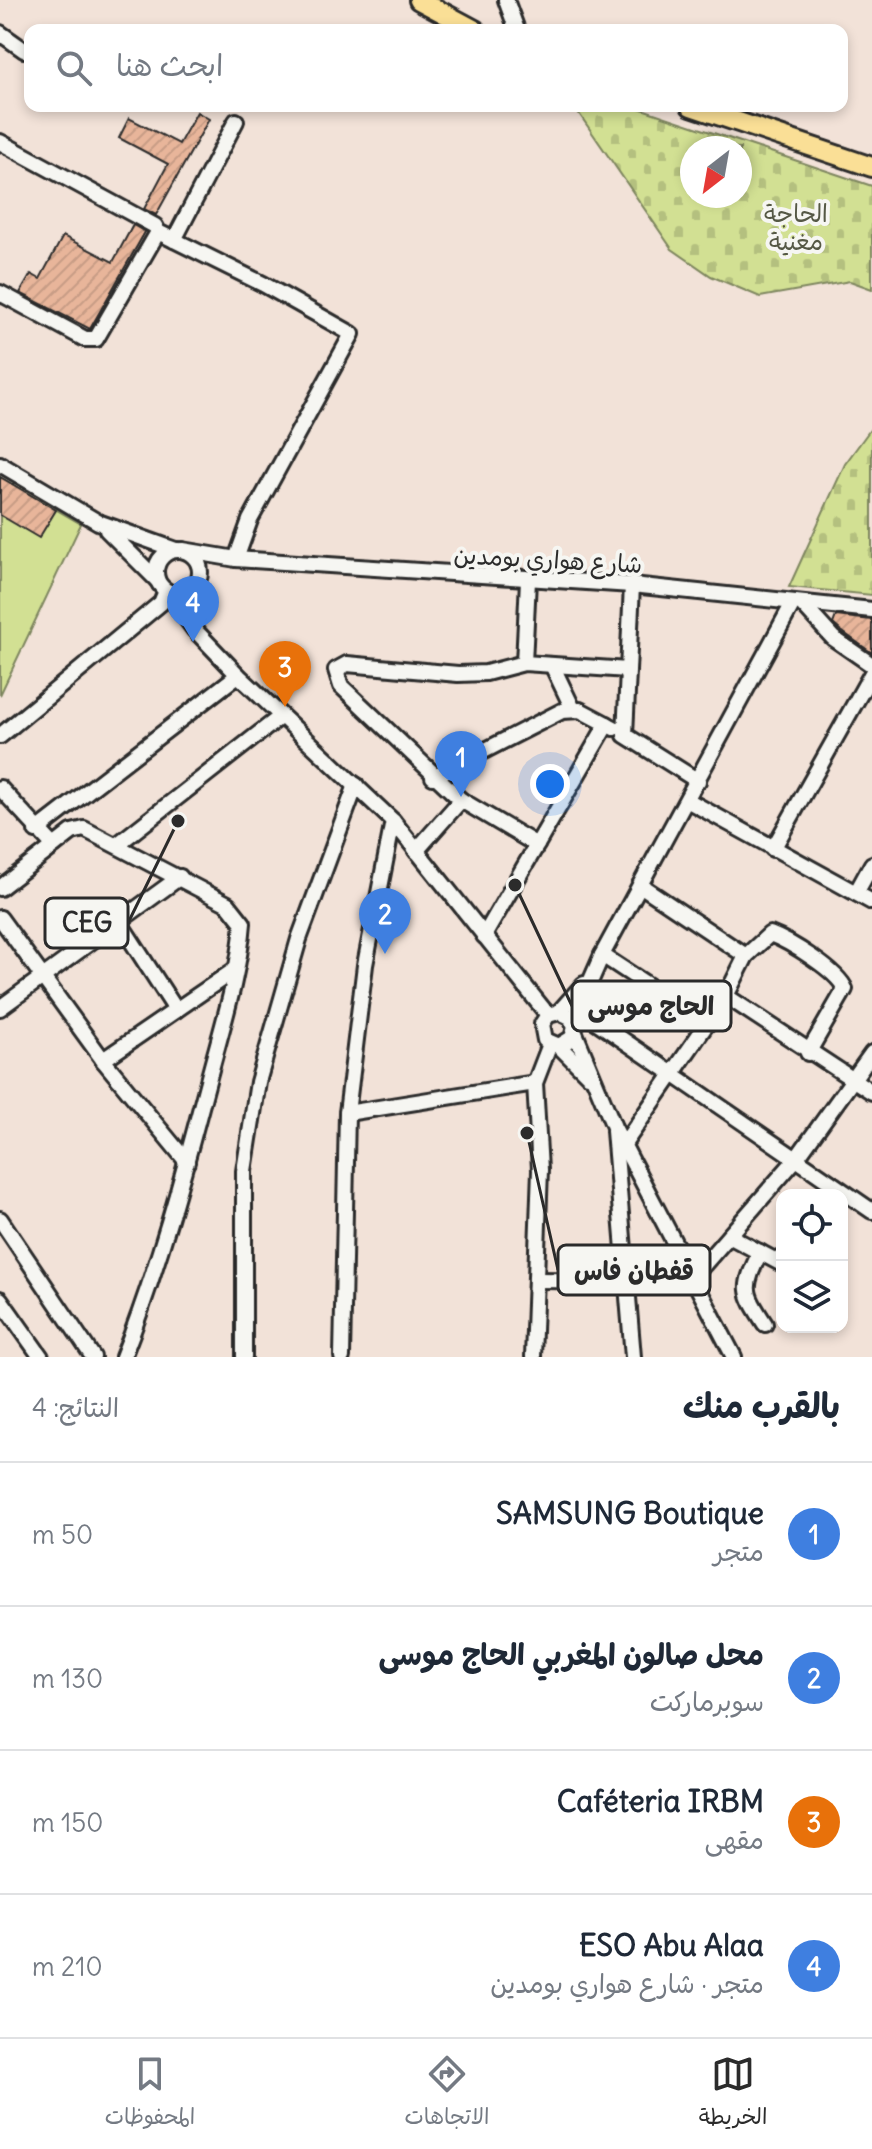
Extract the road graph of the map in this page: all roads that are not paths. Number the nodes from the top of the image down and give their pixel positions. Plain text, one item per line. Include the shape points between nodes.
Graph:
1 (419, 0) edge
2 (506, 0) edge
3 (464, 24) edge
4 (515, 24) edge
5 (0, 33) edge
6 (24, 50) dead end
7 (709, 112) edge
8 (236, 121) dead end
9 (0, 142) edge
10 (872, 167) edge
11 (158, 232) junction
12 (174, 240) junction
13 (0, 293) edge
14 (0, 464) edge
15 (98, 522) junction
16 (180, 550) junction
17 (228, 558) junction
18 (198, 579) junction
19 (528, 580) junction
20 (632, 585) junction
21 (161, 586) junction
22 (798, 604) junction
23 (872, 610) edge
24 (194, 629) junction
25 (524, 663) junction
26 (552, 665) junction
27 (872, 665) edge
28 (628, 670) junction
29 (872, 673) edge
30 (238, 675) junction
31 (573, 709) junction
32 (280, 717) junction
33 (607, 724) junction
34 (625, 735) junction
35 (0, 736) edge
36 (433, 777) junction
37 (698, 781) junction
38 (356, 785) junction
39 (2, 795) edge
40 (461, 800) junction
41 (687, 800) junction
42 (393, 821) junction
43 (36, 831) junction
44 (118, 844) junction
45 (537, 845) junction
46 (54, 846) junction
47 (773, 849) junction
48 (416, 851) junction
49 (872, 864) edge
50 (180, 877) junction
51 (640, 885) junction
52 (0, 888) edge
53 (856, 893) junction
54 (872, 902) edge
55 (0, 918) edge
56 (118, 920) junction
57 (484, 936) junction
58 (602, 955) junction
59 (746, 956) junction
60 (236, 969) junction
61 (592, 975) junction
62 (44, 976) junction
63 (726, 996) junction
64 (0, 1008) edge
65 (176, 1010) junction
66 (553, 1014) junction
67 (575, 1021) junction
68 (707, 1024) junction
69 (554, 1045) junction
70 (808, 1053) junction
71 (872, 1053) edge
72 (103, 1060) junction
73 (673, 1073) junction
74 (592, 1078) junction
75 (851, 1079) junction
76 (535, 1083) junction
77 (872, 1092) edge
78 (347, 1113) junction
79 (614, 1127) junction
80 (624, 1144) junction
81 (796, 1159) junction
82 (187, 1162) junction
83 (872, 1211) edge
84 (0, 1219) edge
85 (729, 1236) junction
86 (760, 1252) junction
87 (776, 1261) edge
88 (693, 1277) junction
89 (537, 1280) junction
90 (630, 1281) junction
91 (0, 1299) edge
92 (765, 1324) dead end
93 (41, 1357) edge
94 (93, 1357) edge
95 (123, 1357) edge
96 (244, 1357) edge
97 (342, 1357) edge
98 (533, 1357) edge
99 (633, 1357) edge
100 (734, 1357) edge

1 - 3 main road
2 - 4 street
5 - 6 street
7 - 10 main road
8 - 12 street
9 - 11 street
11 - 12 street
11 - 13 street via 96,339 85,339
12 - 17 street via 352,334
14 - 15 street
15 - 16 street, شارع هواري بومدين
15 - 21 street
16 - 17 street, شارع هواري بومدين
16 - 18 street via 198,562
16 - 21 street via 159,560
17 - 18 street via 208,563
17 - 19 street, شارع هواري بومدين
18 - 21 street via 179,595
18 - 24 street via 190,606
19 - 20 street, شارع هواري بومدين
19 - 25 street
20 - 22 street, شارع هواري بومدين
20 - 28 street
21 - 24 street
21 - 35 street via 161,603
22 - 23 street, شارع هواري بومدين
22 - 27 street via 824,631
22 - 37 street
24 - 30 street
25 - 26 street
25 - 36 street via 486,673 347,664 336,670 341,686
26 - 28 street
26 - 31 street
28 - 34 street
29 - 47 street
30 - 32 street
30 - 43 street
31 - 33 street
31 - 36 street
32 - 38 street
32 - 44 street
33 - 34 street
33 - 45 street
34 - 37 street
36 - 40 street
37 - 41 street
38 - 42 street
38 - 96 street via 299,939 258,1082 244,1171
39 - 43 street
40 - 45 street
40 - 48 street
41 - 47 street
41 - 51 street
42 - 48 street
42 - 78 street via 365,965
43 - 46 street
44 - 46 street via 84,829
44 - 50 street
45 - 57 street
46 - 52 street
47 - 53 street
48 - 57 street
49 - 53 street
50 - 56 street
50 - 60 street via 242,917
51 - 58 street
51 - 59 street
53 - 54 street
55 - 62 street
56 - 62 street
56 - 65 street
57 - 66 street
58 - 61 street
58 - 68 street
59 - 63 street
59 - 70 street via 770,934 842,981 845,995
60 - 65 street
60 - 82 street
61 - 66 street
61 - 67 street
62 - 64 street
62 - 72 street
63 - 68 street
63 - 70 street
65 - 72 street
66 - 67 street
66 - 69 street via 541,1030
67 - 69 street via 568,1042
67 - 73 street
67 - 74 street
68 - 73 street
69 - 74 street
69 - 76 street
70 - 75 street
71 - 75 street
72 - 82 street
73 - 80 street
73 - 81 street
74 - 79 street
75 - 77 street
75 - 81 street
76 - 78 street
76 - 89 street via 540,1141
78 - 97 street
79 - 80 street
79 - 90 street
80 - 88 street
81 - 83 street
81 - 85 street
82 - 95 street via 157,1270
84 - 94 street
85 - 86 street
85 - 88 street
86 - 87 street
86 - 92 street via 745,1287
88 - 100 street
89 - 90 street
89 - 98 street
90 - 99 street
91 - 93 street

